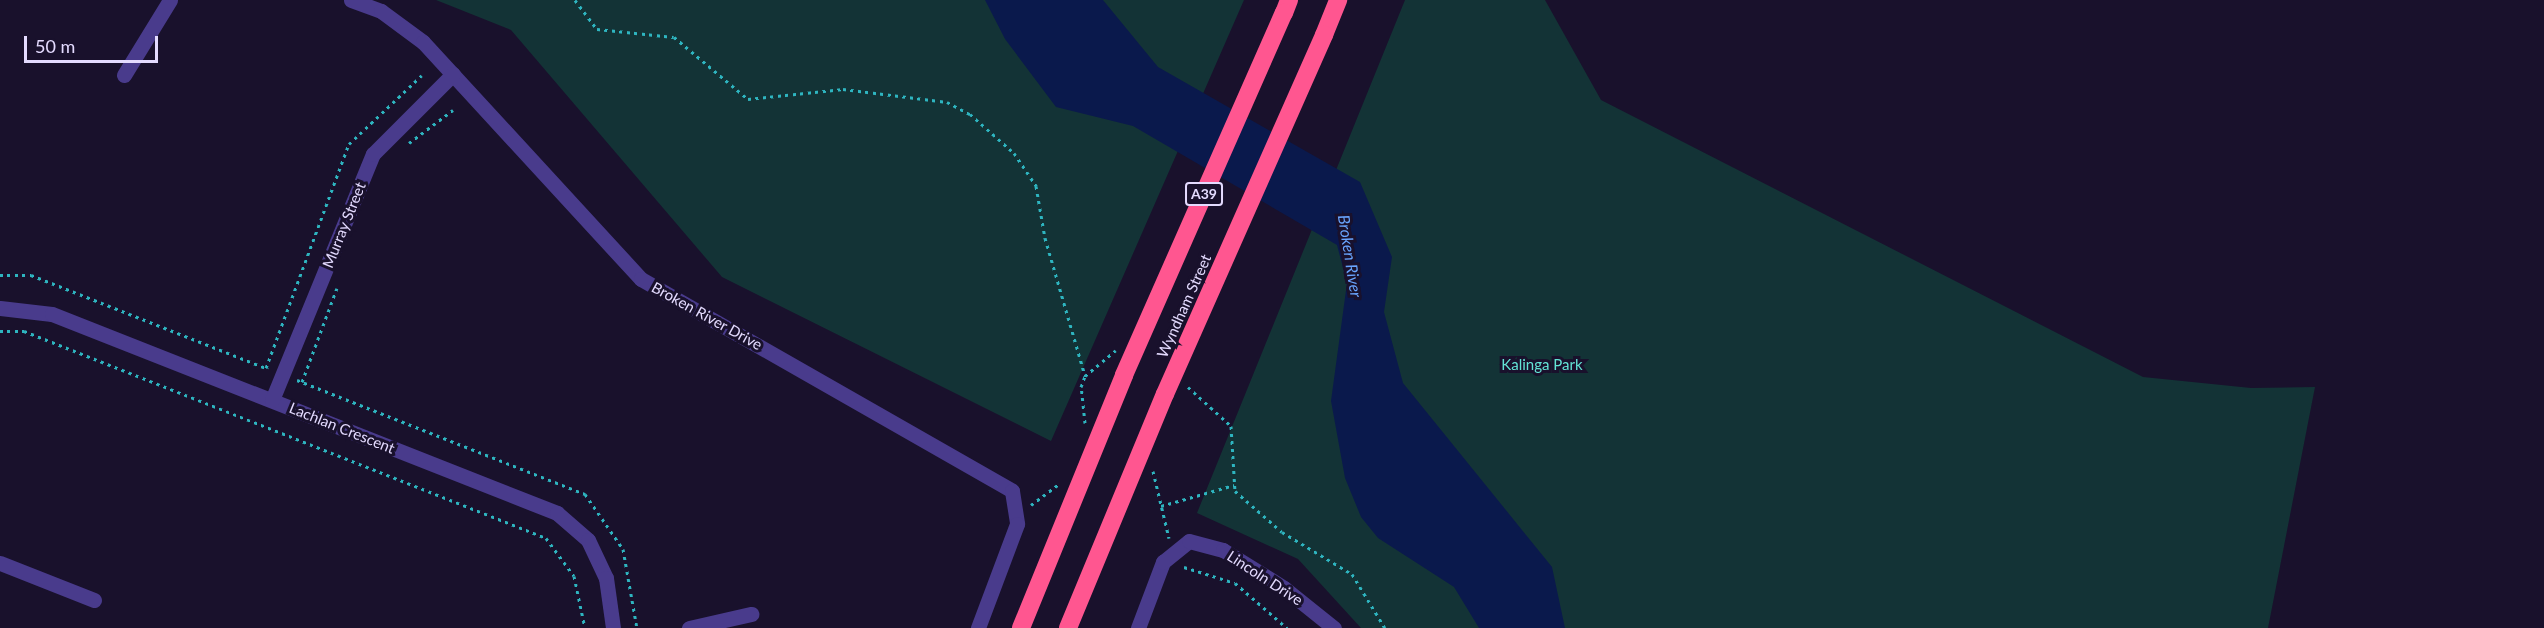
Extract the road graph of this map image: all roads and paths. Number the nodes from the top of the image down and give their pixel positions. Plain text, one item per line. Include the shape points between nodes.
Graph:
1 (170, 0) edge
2 (351, 0) edge
3 (575, 0) edge
4 (1338, 0) edge
5 (1287, 6) edge
6 (453, 74) junction
7 (123, 75) dead end
8 (453, 110) dead end
9 (402, 148) dead end
10 (0, 275) edge
11 (340, 283) dead end
12 (0, 308) edge
13 (0, 331) edge
14 (1122, 353) dead end
15 (282, 374) junction
16 (1085, 376) junction
17 (302, 382) junction
18 (1186, 385) dead end
19 (272, 400) junction
20 (1081, 434) dead end
21 (1154, 465) dead end
22 (1063, 476) dead end
23 (1235, 485) junction
24 (1161, 506) junction
25 (1019, 512) junction
26 (1173, 559) junction
27 (0, 563) edge
28 (93, 600) dead end
29 (751, 614) dead end
30 (585, 628) edge
31 (613, 628) edge
32 (637, 628) edge
33 (690, 628) edge
34 (978, 628) edge
35 (1022, 628) edge
36 (1068, 628) edge
37 (1137, 628) edge
38 (1287, 628) edge
39 (1334, 628) edge
40 (1385, 628) edge

1 - 7 street
2 - 6 street, Broken River Drive via 399,21
3 - 16 path via 597,29 674,37 748,99 843,89 947,102 970,114 1014,153 1036,186 1045,238
4 - 36 highway, Wyndham Street, bridge via 1165,394
5 - 35 highway, Wyndham Street / A39, bridge via 1124,375
6 - 15 street, Murray Street via 373,154
6 - 25 street, Broken River Drive via 641,279 1004,484
8 - 9 path
10 - 15 path via 31,276
11 - 17 path
12 - 19 street, Lachlan Crescent via 52,314
13 - 30 path via 24,332 546,538 574,576
14 - 16 path via 1113,349
15 - 17 path
15 - 19 street, Murray Street
16 - 20 path
17 - 32 path via 585,494 624,549
18 - 23 path via 1231,426
19 - 31 street, Lachlan Crescent via 557,513 588,540 606,578
21 - 24 path
22 - 25 path via 1051,492
23 - 24 path
23 - 40 path via 1235,491 1282,532 1352,574
24 - 26 path
25 - 34 street
26 - 37 street via 1163,562
26 - 38 path via 1235,583
26 - 39 street, Lincoln Drive via 1189,541 1223,550 1284,588
27 - 28 street
29 - 33 street

